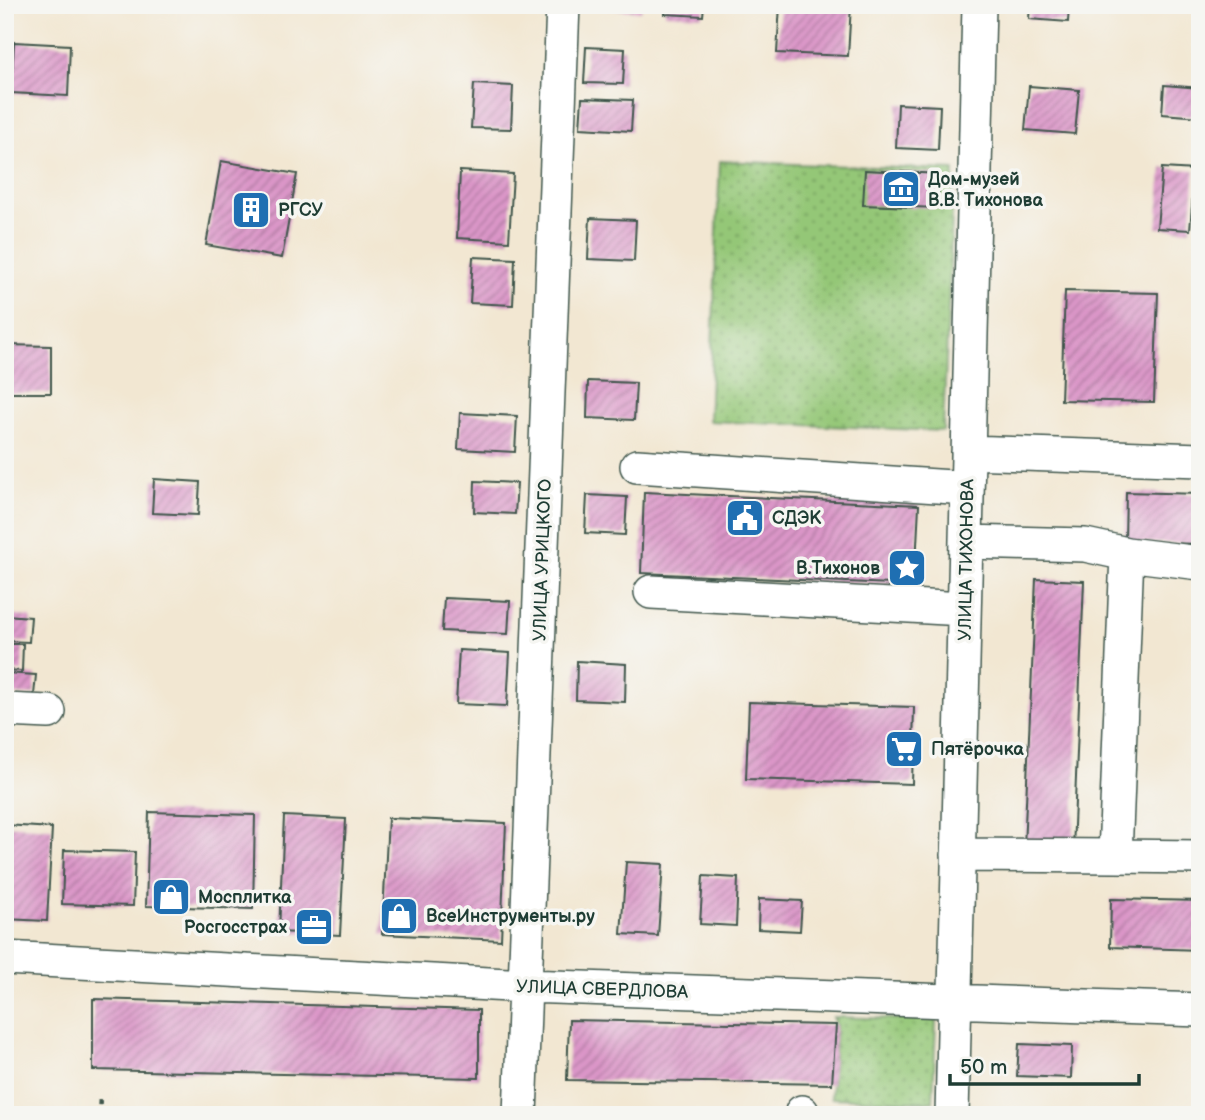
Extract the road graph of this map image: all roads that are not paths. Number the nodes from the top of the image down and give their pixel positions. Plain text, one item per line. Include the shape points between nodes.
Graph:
1 (563, 5) edge
2 (979, 5) edge
3 (968, 452) junction
4 (1200, 460) edge
5 (637, 466) dead end
6 (967, 488) junction
7 (966, 542) junction
8 (1127, 554) junction
9 (1200, 563) edge
10 (651, 592) dead end
11 (964, 609) junction
12 (5, 710) edge
13 (48, 712) dead end
14 (958, 855) junction
15 (1115, 856) junction
16 (1200, 858) edge
17 (5, 958) edge
18 (526, 986) junction
19 (955, 1002) junction
20 (1200, 1010) edge
21 (520, 1115) edge
22 (952, 1115) edge

1 - 18 street, УЛИЦА УРИЦКОГО
2 - 3 street, УЛИЦА ТИХОНОВА
3 - 4 street
3 - 6 street, УЛИЦА ТИХОНОВА
5 - 6 street
6 - 7 street, УЛИЦА ТИХОНОВА
7 - 8 street via 1085,545
7 - 11 street, УЛИЦА ТИХОНОВА
8 - 9 street
8 - 15 street
10 - 11 street
11 - 14 street, УЛИЦА ТИХОНОВА
12 - 13 street
14 - 15 street
14 - 19 street, УЛИЦА ТИХОНОВА
15 - 16 street
17 - 18 street, УЛИЦА СВЕРДЛОВА
18 - 19 street, УЛИЦА СВЕРДЛОВА
18 - 21 street, УЛИЦА УРИЦКОГО
19 - 20 street, УЛИЦА СВЕРДЛОВА
19 - 22 street, УЛИЦА ТИХОНОВА

